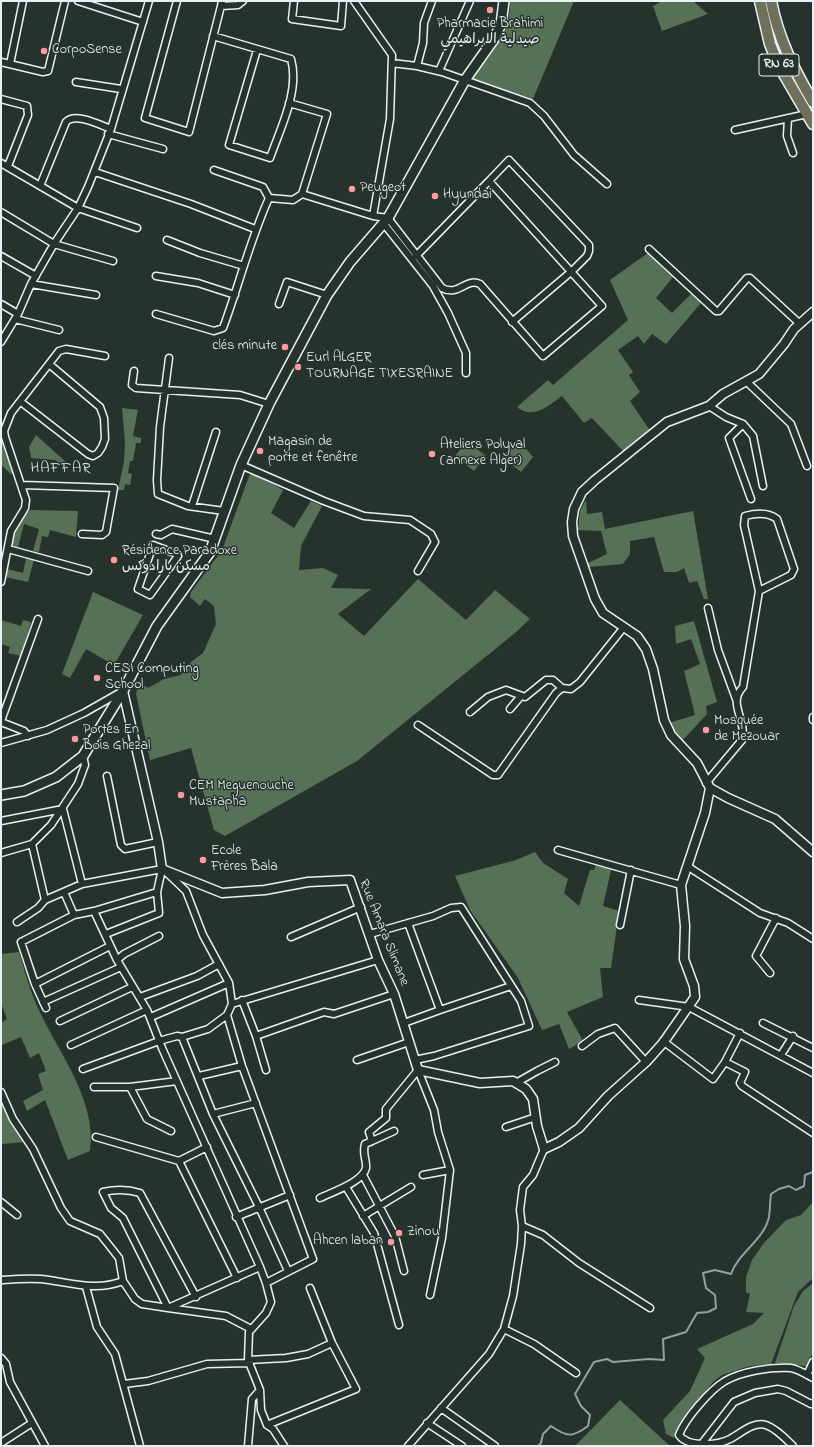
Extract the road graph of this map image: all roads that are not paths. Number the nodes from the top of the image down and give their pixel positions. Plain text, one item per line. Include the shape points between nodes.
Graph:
1 (23, 1) edge
2 (65, 1) edge
3 (78, 1) edge
4 (149, 1) edge
5 (177, 1) edge
6 (243, 1) edge
7 (294, 1) edge
8 (343, 1) edge
9 (354, 1) edge
10 (432, 1) edge
11 (470, 1) edge
12 (504, 1) edge
13 (760, 1) edge
14 (771, 1) edge
15 (221, 3) edge
16 (143, 22) junction
17 (213, 36) junction
18 (257, 50) junction
19 (1, 62) edge
20 (392, 63) junction
21 (10, 64) junction
22 (417, 66) junction
23 (442, 72) junction
24 (465, 80) junction
25 (76, 82) dead end
26 (122, 89) junction
27 (1, 100) edge
28 (813, 102) edge
29 (289, 103) junction
30 (807, 114) junction
31 (788, 118) junction
32 (813, 124) edge
33 (735, 130) dead end
34 (110, 131) junction
35 (163, 149) dead end
36 (793, 153) dead end
37 (1, 163) edge
38 (8, 166) junction
39 (214, 170) dead end
40 (95, 172) junction
41 (489, 181) junction
42 (607, 184) dead end
43 (40, 186) junction
44 (302, 194) junction
45 (269, 198) junction
46 (78, 208) junction
47 (1, 212) edge
48 (373, 216) junction
49 (386, 221) junction
50 (137, 228) dead end
51 (255, 229) junction
52 (167, 240) dead end
53 (54, 244) junction
54 (649, 249) dead end
55 (1, 256) edge
56 (416, 256) junction
57 (113, 261) dead end
58 (244, 266) junction
59 (572, 271) junction
60 (36, 276) junction
61 (156, 276) dead end
62 (31, 284) junction
63 (96, 295) dead end
64 (235, 295) junction
65 (327, 295) junction
66 (1, 304) edge
67 (279, 304) dead end
68 (813, 312) edge
69 (156, 314) dead end
70 (17, 316) junction
71 (512, 322) junction
72 (800, 324) junction
73 (59, 330) dead end
74 (1, 342) edge
75 (105, 356) dead end
76 (169, 358) dead end
77 (50, 364) junction
78 (134, 371) dead end
79 (466, 373) dead end
80 (747, 382) junction
81 (166, 391) junction
82 (21, 402) junction
83 (269, 404) junction
84 (709, 406) junction
85 (743, 424) junction
86 (216, 432) dead end
87 (241, 465) junction
88 (807, 466) dead end
89 (22, 485) junction
90 (763, 486) dead end
91 (751, 499) dead end
92 (192, 506) junction
93 (224, 511) junction
94 (82, 534) dead end
95 (156, 534) dead end
96 (215, 539) junction
97 (153, 545) joint
98 (8, 549) junction
99 (88, 571) dead end
100 (418, 571) dead end
101 (1, 582) edge
102 (759, 591) junction
103 (708, 608) dead end
104 (38, 619) dead end
105 (624, 628) junction
106 (562, 688) junction
107 (123, 691) junction
108 (521, 696) junction
109 (736, 699) junction
110 (510, 709) dead end
111 (470, 712) dead end
112 (813, 717) edge
113 (813, 720) edge
114 (1, 721) edge
115 (418, 725) dead end
116 (28, 736) junction
117 (1, 743) edge
118 (83, 756) junction
119 (107, 776) dead end
120 (708, 785) junction
121 (1, 795) edge
122 (63, 809) junction
123 (1, 821) edge
124 (158, 842) junction
125 (32, 844) junction
126 (558, 850) dead end
127 (813, 852) edge
128 (1, 853) edge
129 (687, 866) junction
130 (162, 869) junction
131 (631, 870) junction
132 (82, 884) junction
133 (680, 885) junction
134 (64, 892) junction
135 (157, 892) junction
136 (45, 900) junction
137 (361, 906) junction
138 (94, 911) junction
139 (74, 915) junction
140 (776, 918) junction
141 (17, 922) dead end
142 (408, 923) junction
143 (620, 925) dead end
144 (106, 934) junction
145 (370, 934) junction
146 (159, 936) dead end
147 (291, 937) dead end
148 (813, 939) edge
149 (110, 946) junction
150 (117, 960) junction
151 (378, 960) junction
152 (219, 964) junction
153 (121, 967) junction
154 (770, 973) dead end
155 (229, 983) junction
156 (35, 984) junction
157 (511, 986) junction
158 (132, 987) junction
159 (394, 994) junction
160 (140, 997) junction
161 (242, 1000) junction
162 (639, 1000) dead end
163 (232, 1004) junction
164 (689, 1007) junction
165 (148, 1010) junction
166 (440, 1010) junction
167 (227, 1015) junction
168 (151, 1017) junction
169 (60, 1021) dead end
170 (404, 1023) junction
171 (763, 1023) dead end
172 (740, 1033) junction
173 (256, 1036) junction
174 (792, 1036) junction
175 (182, 1037) junction
176 (160, 1041) junction
177 (663, 1041) junction
178 (409, 1042) junction
179 (71, 1045) dead end
180 (582, 1046) dead end
181 (813, 1048) edge
182 (781, 1055) junction
183 (357, 1060) dead end
184 (415, 1060) junction
185 (555, 1062) dead end
186 (646, 1062) junction
187 (725, 1062) junction
188 (242, 1066) junction
189 (83, 1069) dead end
190 (266, 1070) dead end
191 (418, 1070) junction
192 (813, 1073) edge
193 (199, 1076) junction
194 (177, 1081) junction
195 (516, 1083) junction
196 (94, 1087) dead end
197 (130, 1087) junction
198 (1, 1092) edge
199 (256, 1103) junction
200 (214, 1114) junction
201 (536, 1116) junction
202 (506, 1127) dead end
203 (170, 1131) dead end
204 (394, 1131) dead end
205 (813, 1133) edge
206 (96, 1137) dead end
207 (372, 1141) junction
208 (207, 1147) junction
209 (544, 1149) junction
210 (179, 1161) junction
211 (450, 1170) junction
212 (363, 1175) junction
213 (423, 1175) dead end
214 (346, 1186) junction
215 (411, 1188) dead end
216 (290, 1195) junction
217 (320, 1198) dead end
218 (1, 1202) edge
219 (380, 1206) junction
220 (259, 1207) junction
221 (17, 1215) dead end
222 (364, 1216) junction
223 (236, 1217) junction
224 (522, 1226) junction
225 (260, 1268) junction
226 (288, 1271) junction
227 (404, 1271) dead end
228 (237, 1278) junction
229 (1, 1280) edge
230 (123, 1281) junction
231 (266, 1283) junction
232 (86, 1287) junction
233 (310, 1288) dead end
234 (430, 1295) dead end
235 (196, 1297) junction
236 (168, 1308) junction
237 (650, 1308) dead end
238 (399, 1325) dead end
239 (251, 1329) junction
240 (504, 1329) junction
241 (332, 1343) junction
242 (1, 1358) edge
243 (249, 1361) junction
244 (813, 1362) edge
245 (576, 1373) dead end
246 (810, 1377) edge
247 (124, 1384) junction
248 (260, 1390) junction
249 (813, 1403) edge
250 (441, 1408) junction
251 (32, 1423) junction
252 (427, 1423) junction
253 (267, 1425) junction
254 (1, 1443) edge
255 (44, 1446) edge
256 (140, 1446) edge
257 (248, 1446) edge
258 (284, 1446) edge
259 (408, 1446) edge
260 (462, 1446) edge
261 (495, 1446) edge
262 (700, 1446) edge
263 (794, 1446) edge

1 - 21 street
2 - 21 street via 48,71
3 - 16 street
4 - 16 street
5 - 17 street via 145,118 189,132
6 - 15 street via 238,5
7 - 8 street via 292,19 341,26
9 - 20 street via 390,50
10 - 22 street via 424,23 423,43
11 - 23 street via 439,72
12 - 24 main road via 501,24 494,39
13 - 30 highway, RN 63 via 776,57
14 - 28 highway, RN 63 via 778,32 789,59
15 - 17 street
16 - 26 street
17 - 18 street
18 - 29 street via 291,59 294,70
18 - 29 street via 229,145 270,158
19 - 21 street
20 - 22 street
20 - 48 street via 390,119
22 - 23 street
23 - 24 street
24 - 42 street via 530,103 544,116 574,155
24 - 49 main road
25 - 26 street
26 - 34 street
27 - 38 street via 27,106 29,110
29 - 44 street via 327,114
30 - 31 street
30 - 32 highway, RN 63
31 - 33 street
31 - 36 street via 787,136
34 - 35 street
34 - 40 street
34 - 43 street via 76,118 69,119
37 - 38 street
38 - 43 street
39 - 45 street via 263,187
40 - 46 street
40 - 51 street via 191,204
41 - 56 street
41 - 59 street
41 - 59 street via 509,160 589,245 587,256
43 - 46 street
44 - 45 street via 293,200
44 - 48 street
45 - 51 street
46 - 50 street
46 - 53 street
47 - 53 street
48 - 49 street
49 - 56 street
49 - 65 main road via 350,262
49 - 79 street via 433,286 448,313 466,353
51 - 58 street
52 - 58 street
53 - 57 street
53 - 60 street
54 - 72 street via 716,312 747,278 750,278
55 - 60 street
56 - 71 street via 446,290 456,291 474,281 480,284
58 - 64 street
59 - 71 street
59 - 71 street via 602,306 543,356
60 - 62 street
61 - 64 street via 198,282
62 - 63 street
62 - 70 street
64 - 69 street via 223,328 214,331
65 - 67 street via 287,282
65 - 83 main road
66 - 70 street
68 - 72 street
70 - 73 street
70 - 74 street
72 - 80 street via 767,366
75 - 77 street via 62,350
76 - 81 street
77 - 82 street
77 - 82 street via 100,406 104,418 105,439 98,453 93,456 88,454
78 - 81 street via 132,384 136,388
80 - 84 street via 723,394
80 - 88 street via 791,424
81 - 83 street via 240,395
81 - 92 street via 160,427 158,494
82 - 89 street via 11,414 4,431
83 - 87 main road
84 - 85 street
84 - 105 street via 667,422 582,492 574,509 573,536 595,599 603,613
85 - 90 street via 753,436
85 - 91 street via 729,438
86 - 92 street
87 - 93 main road
87 - 100 street via 364,516 410,520 431,534 435,542
89 - 94 street via 114,488 106,532
89 - 98 street via 26,500 25,508 11,531
92 - 93 street
93 - 96 main road
95 - 96 street via 161,536 172,529
96 - 107 main road via 210,552 156,626
97 - 97 street via 138,589 150,595 178,556
98 - 99 street
98 - 101 street
102 - 102 street via 791,575 794,569 777,519 772,515 756,513 745,516 744,525
102 - 109 street via 743,687
103 - 109 street via 718,650
104 - 114 street
105 - 106 street via 580,682 571,689
105 - 120 street via 637,636 646,649 668,730 698,763
106 - 108 street via 553,680 546,680 530,694
106 - 115 street via 498,774 493,775
107 - 116 street via 78,716
107 - 118 main road
107 - 124 street
108 - 110 street
108 - 111 street via 506,690 483,700
109 - 120 street via 744,731 742,740
112 - 113 street
114 - 116 street via 17,727
116 - 117 street
118 - 121 main road via 56,777 24,791
118 - 122 street via 85,765 78,784
119 - 124 street via 121,845 125,848
120 - 127 street via 728,798 775,820
120 - 129 street via 705,813
122 - 123 street
122 - 125 street
122 - 132 street
124 - 130 street
125 - 128 street
125 - 136 street
126 - 131 street
129 - 133 street
129 - 140 street via 760,913
130 - 132 street
130 - 135 street
130 - 137 street, Rue Amara Slimane via 222,893 266,890 308,882 350,880
130 - 152 street via 186,891 203,935
131 - 133 street
131 - 143 street
132 - 134 street
133 - 164 street via 685,926 684,959 694,986 695,997
134 - 136 street
134 - 139 street
135 - 138 street
135 - 144 street via 159,913
136 - 141 street
137 - 145 street, Rue Amara Slimane
137 - 147 street
138 - 139 street
138 - 144 street
139 - 156 street via 21,942
140 - 148 street
140 - 154 street via 756,956
142 - 145 street
142 - 157 street via 461,907
142 - 166 street
144 - 149 street
145 - 151 street, Rue Amara Slimane
146 - 150 street
149 - 150 street
149 - 156 street
150 - 153 street
151 - 159 street, Rue Amara Slimane
151 - 161 street
152 - 155 street
152 - 160 street via 197,976
153 - 156 street via 44,1005
153 - 158 street
155 - 163 street
155 - 168 street
157 - 166 street
157 - 184 street via 521,1001 528,1026
158 - 160 street
158 - 169 street
159 - 170 street, Rue Amara Slimane
159 - 173 street via 334,1014 324,1012
160 - 165 street
161 - 163 street
161 - 173 street
162 - 164 street
163 - 167 street
164 - 172 street
164 - 177 street
165 - 168 street
165 - 179 street
166 - 170 street
167 - 175 street via 208,1028
167 - 188 street
168 - 176 street
170 - 178 street, Rue Amara Slimane
171 - 174 street
172 - 182 street
172 - 187 street
173 - 190 street
174 - 181 street
174 - 182 street
175 - 176 street
175 - 193 street
176 - 189 street
176 - 194 street
177 - 186 street
177 - 187 street via 713,1079
178 - 183 street
178 - 184 street, Rue Amara Slimane
180 - 186 street via 598,1034 615,1028
182 - 192 street
184 - 191 street, Rue Amara Slimane
185 - 195 street
186 - 209 street via 608,1096 579,1128
187 - 205 street via 744,1072 740,1083 742,1086
188 - 193 street
188 - 199 street
191 - 195 street via 480,1083
191 - 207 street via 386,1109 386,1118 369,1132
191 - 211 street via 434,1110
193 - 200 street
194 - 197 street
194 - 208 street
195 - 201 street via 526,1089 533,1099
196 - 197 street
197 - 203 street via 147,1119
198 - 230 street via 13,1119 33,1149 61,1208 70,1221 100,1234 119,1258
199 - 200 street
199 - 216 street
200 - 220 street
201 - 202 street
201 - 209 street
204 - 207 street
206 - 210 street
207 - 212 street via 365,1144 363,1152 366,1167
208 - 210 street
208 - 223 street
209 - 224 street via 532,1175 523,1187 520,1210
210 - 228 street
211 - 213 street
211 - 234 street via 442,1238
212 - 214 street
212 - 219 street
214 - 217 street
214 - 222 street
215 - 219 street
216 - 220 street
216 - 226 street via 314,1259
218 - 221 street
219 - 222 street
219 - 227 street via 395,1236
220 - 223 street
220 - 226 street
222 - 238 street via 374,1233
223 - 225 street
224 - 237 street via 542,1235 579,1263
224 - 240 street via 514,1296
225 - 228 street
225 - 231 street
226 - 231 street
228 - 235 street
229 - 232 street via 41,1279
230 - 232 street
230 - 236 street via 135,1299 142,1304
231 - 239 street via 271,1302 266,1313
232 - 247 street via 97,1328 116,1354
233 - 241 street
235 - 236 street
235 - 236 street via 140,1193 117,1189 103,1192 111,1208 123,1218
236 - 239 street via 226,1316
239 - 243 street
240 - 245 street via 534,1344
240 - 250 street via 489,1354
241 - 243 street via 308,1354
241 - 253 street via 356,1389
242 - 251 street via 6,1364 10,1382
243 - 247 street via 207,1364 148,1381
243 - 248 street
244 - 246 street
246 - 262 street via 792,1368 754,1371 724,1381 709,1394 679,1435 687,1444
247 - 256 street
248 - 253 street via 261,1410
248 - 257 street via 252,1399
249 - 262 street via 778,1389 756,1393 734,1402
250 - 252 street
250 - 261 street
251 - 254 street
251 - 255 street
252 - 259 street
252 - 260 street
253 - 258 street via 273,1429
262 - 263 street via 728,1440 758,1425 776,1431

